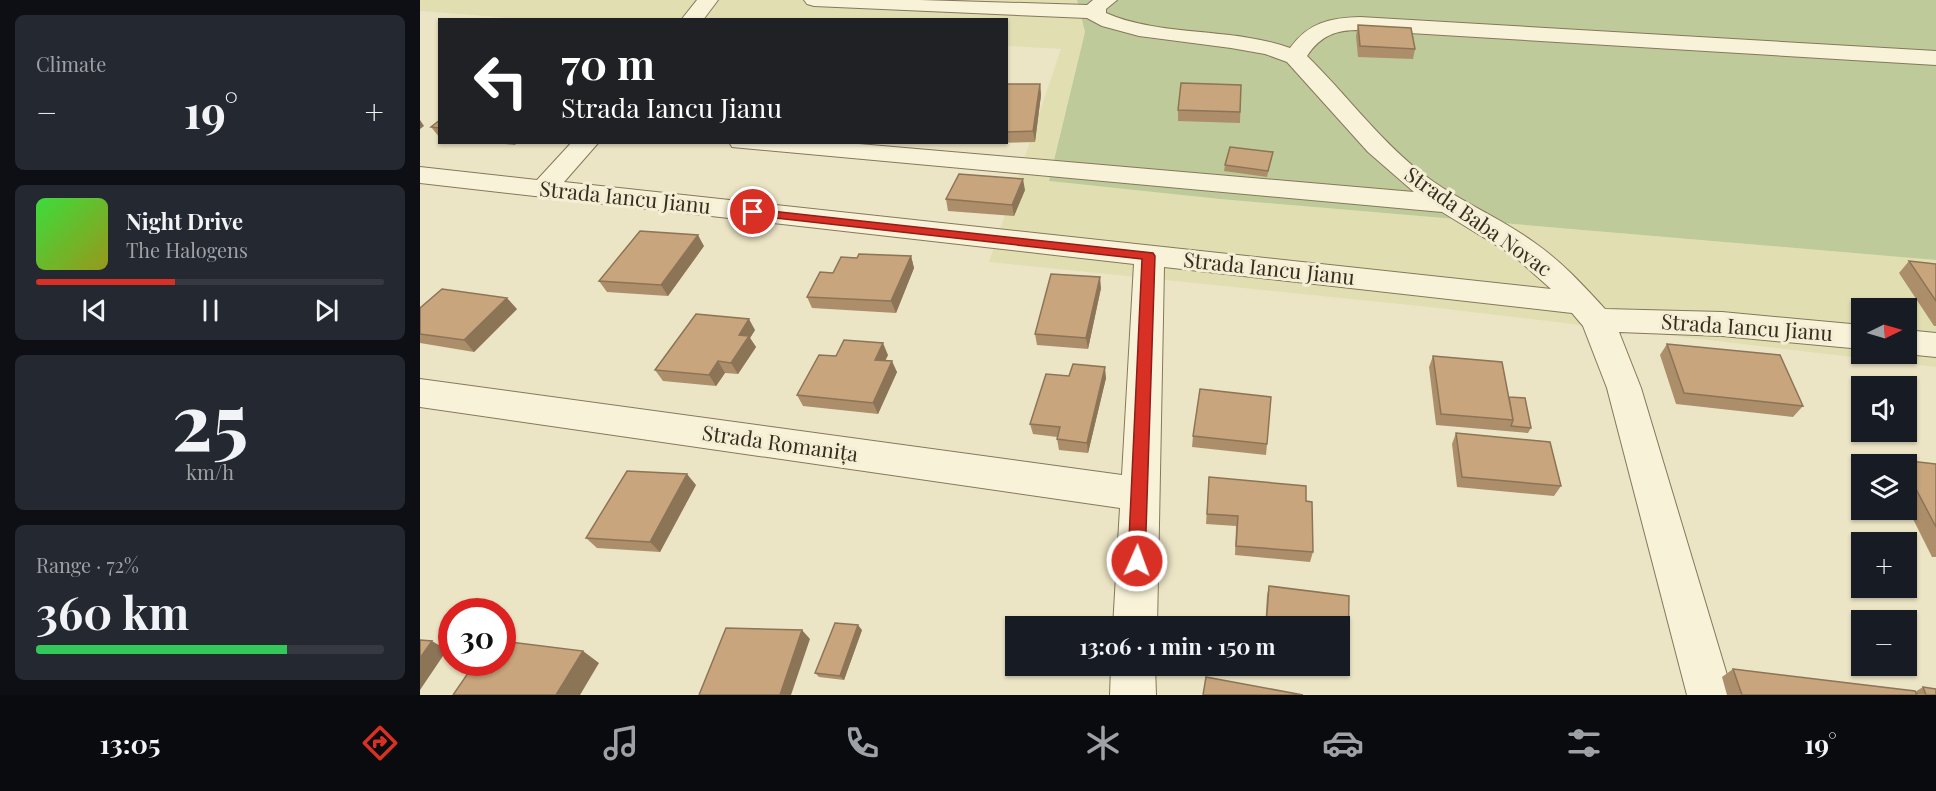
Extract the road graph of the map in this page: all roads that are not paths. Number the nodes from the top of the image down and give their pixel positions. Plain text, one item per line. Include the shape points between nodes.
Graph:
1 (708, 0) edge
2 (814, 0) edge
3 (1102, 6) edge
4 (693, 18) edge
5 (1294, 57) junction
6 (1936, 58) edge
7 (585, 144) edge
8 (764, 144) edge
9 (420, 176) edge
10 (543, 189) junction
11 (1448, 204) junction
12 (1149, 256) junction
13 (1589, 312) junction
14 (1851, 336) edge
15 (1917, 343) edge
16 (1936, 345) edge
17 (420, 393) edge
18 (1139, 494) junction
19 (1135, 616) edge
20 (1133, 676) edge
21 (1132, 695) edge
22 (1710, 695) edge

1 - 4 street
2 - 3 street via 914,6
3 - 5 street, Strada Baba Novac via 1096,16 1139,30 1231,41
5 - 6 street via 1312,35 1332,26 1351,24
5 - 11 street, Strada Baba Novac via 1377,147
7 - 10 street
8 - 11 street
9 - 10 street, Strada Iancu Jianu
10 - 12 street, Strada Iancu Jianu
11 - 13 street, Strada Baba Novac via 1524,249 1557,276
12 - 13 street, Strada Iancu Jianu
12 - 18 street
13 - 14 street, Strada Iancu Jianu
13 - 22 street, Strada Baba Novac via 1612,353 1624,388
15 - 16 street
17 - 18 street, Strada Romanița
18 - 19 street
20 - 21 street

